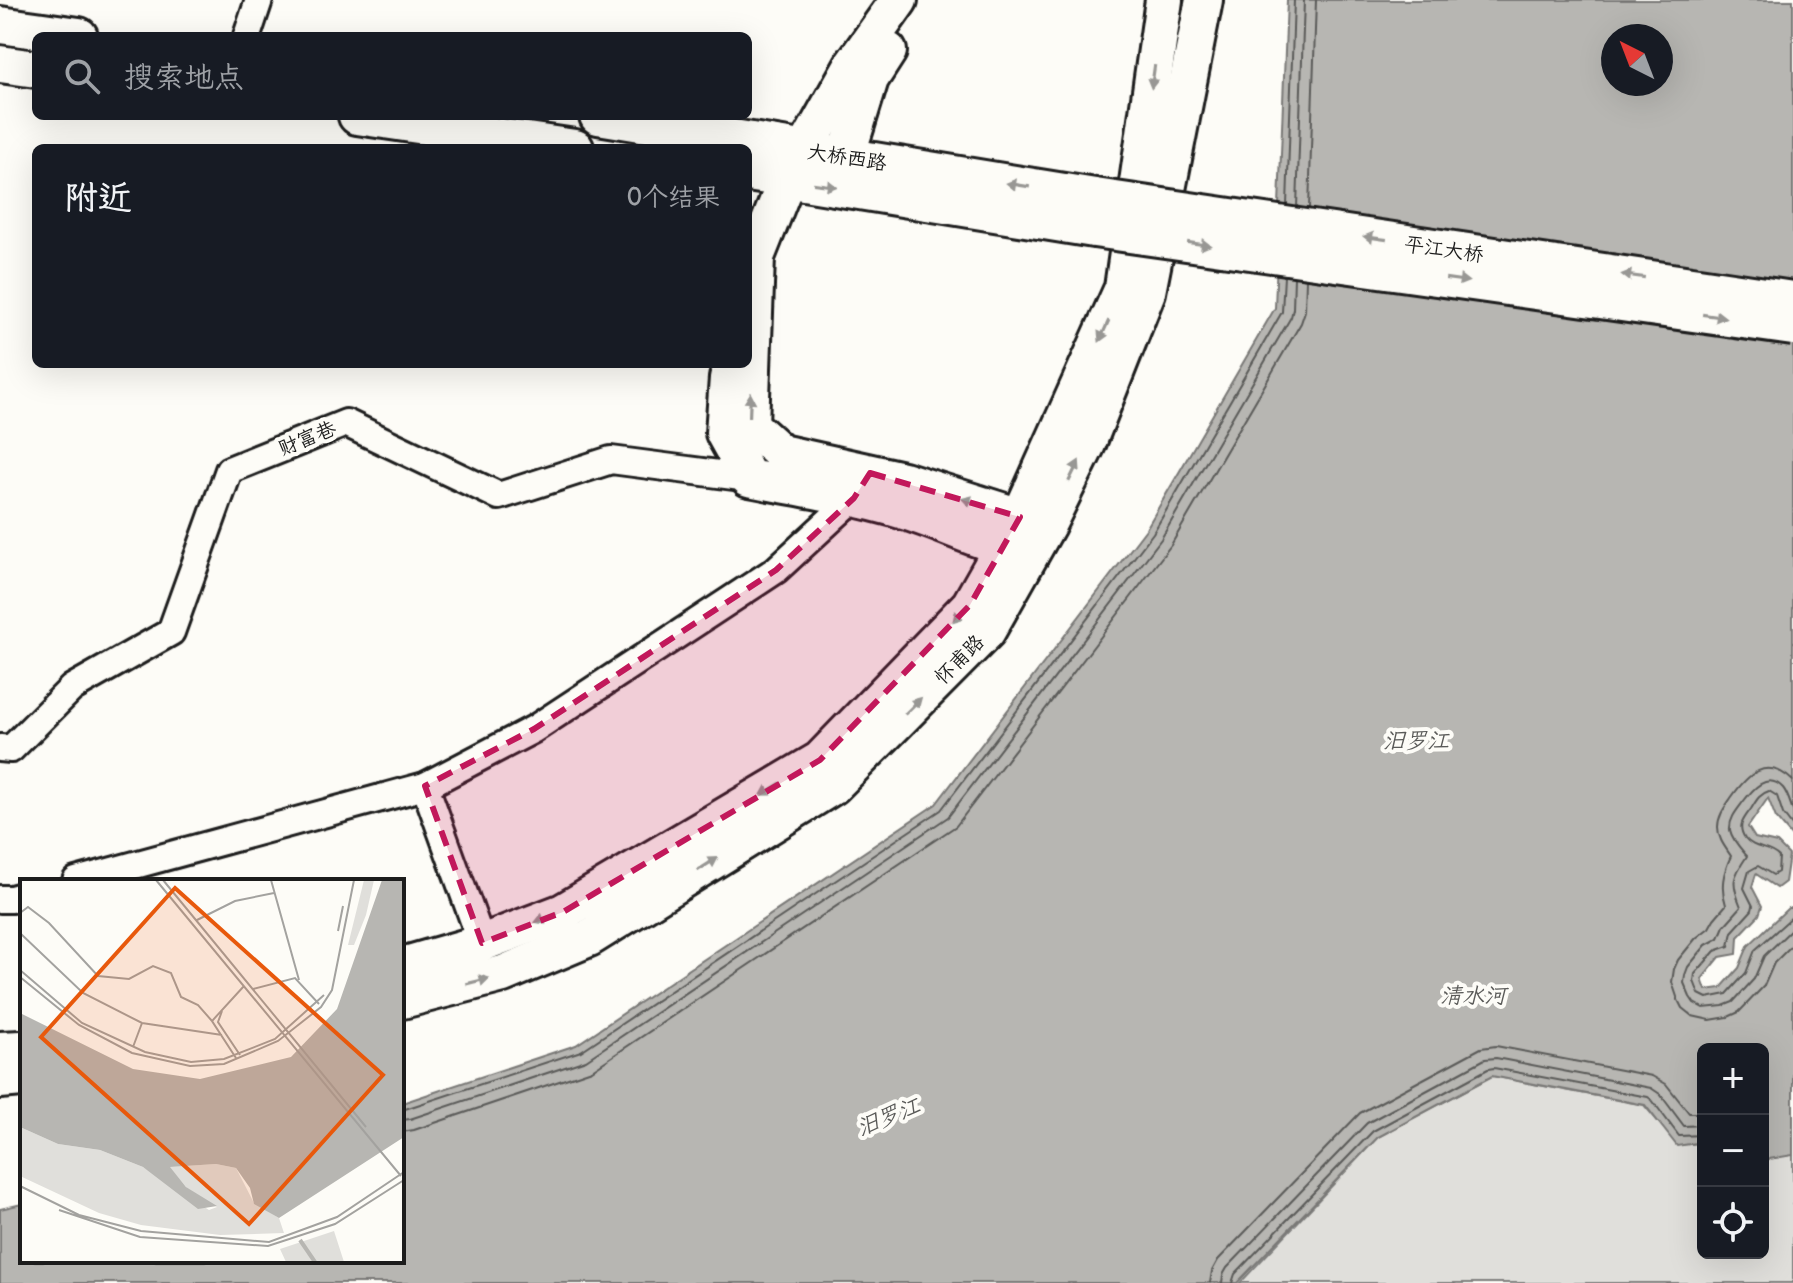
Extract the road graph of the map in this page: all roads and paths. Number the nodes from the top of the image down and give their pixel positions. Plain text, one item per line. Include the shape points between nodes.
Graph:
1 (259, 0) edge
2 (899, 0) edge
3 (922, 0) edge
4 (1164, 0) edge
5 (1204, 0) edge
6 (0, 25) edge
7 (50, 32) edge
8 (248, 32) edge
9 (0, 64) edge
10 (32, 68) edge
11 (384, 120) edge
12 (614, 120) edge
13 (548, 144) edge
14 (714, 144) edge
15 (752, 153) edge
16 (846, 157) junction
17 (796, 164) junction
18 (752, 172) edge
19 (1095, 213) junction
20 (1793, 300) edge
21 (1793, 327) edge
22 (729, 368) edge
23 (749, 478) junction
24 (862, 485) junction
25 (1025, 536) junction
26 (0, 748) edge
27 (425, 786) junction
28 (83, 879) edge
29 (20, 897) edge
30 (0, 899) edge
31 (482, 943) junction
32 (404, 965) edge
33 (404, 999) edge
34 (20, 1049) edge
35 (0, 1050) edge
36 (20, 1078) edge
37 (0, 1080) edge

1 - 8 street
2 - 17 main road via 852,66
3 - 16 main road via 870,79
4 -> 25 main road via 1123,288
25 -> 5 main road, 怀甫路 via 1087,444 1147,292
6 - 7 main road
9 - 10 main road
11 - 13 main road
12 - 14 main road, 大桥西路
15 - 17 main road, 大桥西路
16 - 17 main road, 大桥西路
19 -> 16 main road, 大桥西路
17 - 18 main road
17 -> 19 main road
24 -> 17 main road via 781,453 750,425 756,257
20 -> 19 main road, 平江大桥, bridge
19 -> 21 main road, bridge
22 - 23 main road via 724,433
23 - 24 main road
23 - 26 street, 财富巷 via 611,460 499,496 346,423 229,470 171,632 72,688 11,749
24 - 25 main road via 903,511
24 - 27 street via 776,570 534,729
25 -> 31 main road via 970,605 820,760 563,912
33 -> 25 main road, 怀甫路 via 503,974 589,938 833,786 987,631
27 - 28 street
27 - 31 street
29 - 30 street
31 - 32 main road
34 - 35 main road
36 - 37 main road

